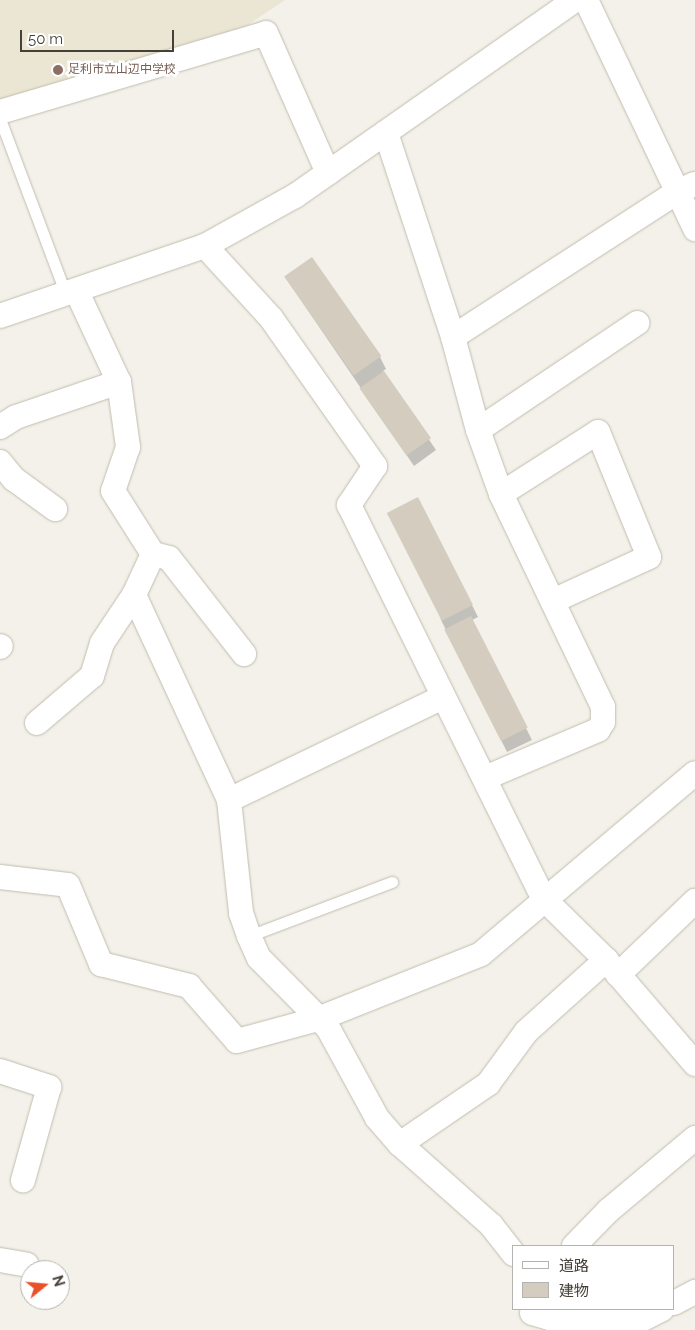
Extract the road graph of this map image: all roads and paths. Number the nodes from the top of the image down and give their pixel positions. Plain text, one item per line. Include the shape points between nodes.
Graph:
1 (575, 0) edge
2 (586, 0) edge
3 (0, 112) edge
4 (0, 119) edge
5 (386, 133) junction
6 (328, 173) junction
7 (687, 187) edge
8 (695, 229) edge
9 (205, 246) junction
10 (71, 293) junction
11 (0, 316) edge
12 (637, 323) dead end
13 (453, 337) junction
14 (119, 382) junction
15 (0, 427) edge
16 (478, 430) junction
17 (0, 462) edge
18 (501, 494) junction
19 (55, 509) dead end
20 (152, 554) junction
21 (134, 595) junction
22 (553, 601) junction
23 (244, 654) dead end
24 (442, 697) junction
25 (36, 723) dead end
26 (695, 774) edge
27 (485, 778) junction
28 (229, 800) junction
29 (0, 877) edge
30 (392, 882) dead end
31 (544, 898) junction
32 (695, 901) edge
33 (248, 936) junction
34 (612, 968) junction
35 (318, 1019) junction
36 (695, 1064) edge
37 (0, 1070) edge
38 (695, 1138) edge
39 (400, 1144) junction
40 (23, 1180) dead end
41 (575, 1245) edge
42 (512, 1251) edge
43 (0, 1260) edge
44 (20, 1264) edge
45 (695, 1292) edge
46 (675, 1302) edge
47 (661, 1310) edge
48 (530, 1317) edge
49 (639, 1326) edge

1 - 5 street
2 - 7 street
3 - 6 street via 266,33
4 - 10 lane
5 - 6 street
5 - 13 street
6 - 9 street via 295,196
7 - 8 street
7 - 13 street
9 - 10 street
9 - 24 street via 270,318 375,466 349,505
10 - 11 street
10 - 14 street
12 - 16 street
13 - 16 street
14 - 15 street via 16,417
14 - 20 street via 128,447 113,491
16 - 18 street
17 - 19 street via 14,480
18 - 22 street
18 - 22 street via 598,432 649,557
20 - 21 street
20 - 23 street via 168,558
21 - 25 street via 102,643 92,676
21 - 28 street
22 - 27 street via 603,706 603,722 598,730 584,738
24 - 27 street
24 - 28 street
26 - 31 street
27 - 31 street
28 - 33 street via 241,913
29 - 35 street via 68,885 101,964 189,986 237,1041
30 - 33 lane
31 - 34 street
31 - 35 street via 481,954
32 - 34 street
33 - 35 street via 259,958
34 - 36 street
34 - 39 street via 526,1032 488,1084
35 - 39 street via 328,1028 377,1118
37 - 40 street via 48,1087
38 - 41 street via 608,1211
39 - 42 street via 491,1225
43 - 44 street
45 - 46 street
47 - 49 street
48 - 49 street

